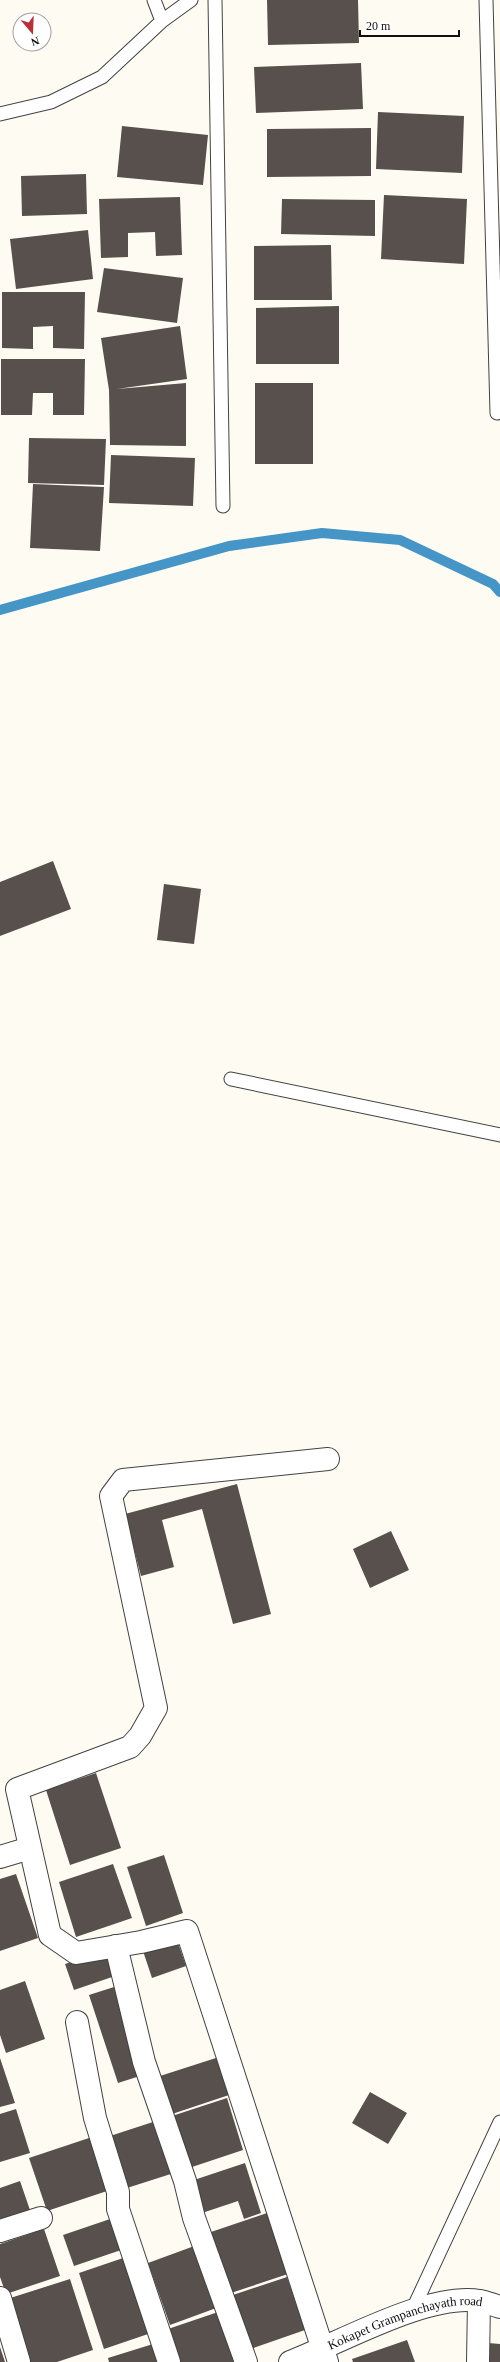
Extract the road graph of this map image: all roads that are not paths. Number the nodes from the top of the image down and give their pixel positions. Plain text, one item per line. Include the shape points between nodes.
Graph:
1 (154, 0) edge
2 (191, 0) edge
3 (215, 0) edge
4 (486, 0) edge
5 (162, 21) junction
6 (0, 114) edge
7 (497, 412) dead end
8 (223, 506) dead end
9 (230, 1079) dead end
10 (500, 1134) edge
11 (328, 1459) dead end
12 (30, 1848) junction
13 (0, 1857) edge
14 (116, 1946) junction
15 (77, 2022) dead end
16 (500, 2122) edge
17 (41, 2218) dead end
18 (0, 2231) edge
19 (0, 2298) edge
20 (479, 2300) junction
21 (500, 2307) edge
22 (413, 2309) junction
23 (325, 2356) edge
24 (19, 2362) edge
25 (169, 2362) edge
26 (246, 2362) edge
27 (290, 2362) edge
28 (478, 2362) edge

1 - 5 lane
2 - 5 lane
3 - 8 lane
4 - 7 lane
5 - 6 lane via 102,77 51,102
9 - 10 lane
11 - 12 street via 123,1480 111,1496 156,1708 140,1736 130,1746 17,1789
12 - 13 street
12 - 14 street via 50,1935 76,1953
14 - 23 street via 187,1931
14 - 26 street via 144,2062 185,2181 194,2218
15 - 25 street via 95,2118 118,2192 118,2209
16 - 22 lane
17 - 18 street
19 - 24 street
20 - 21 street, Kokapet Grampanchayath road
20 - 22 street, Kokapet Grampanchayath road via 448,2302
20 - 28 street
22 - 23 street, Kokapet Grampanchayath road
23 - 27 street, Kokapet Grampanchayath road

